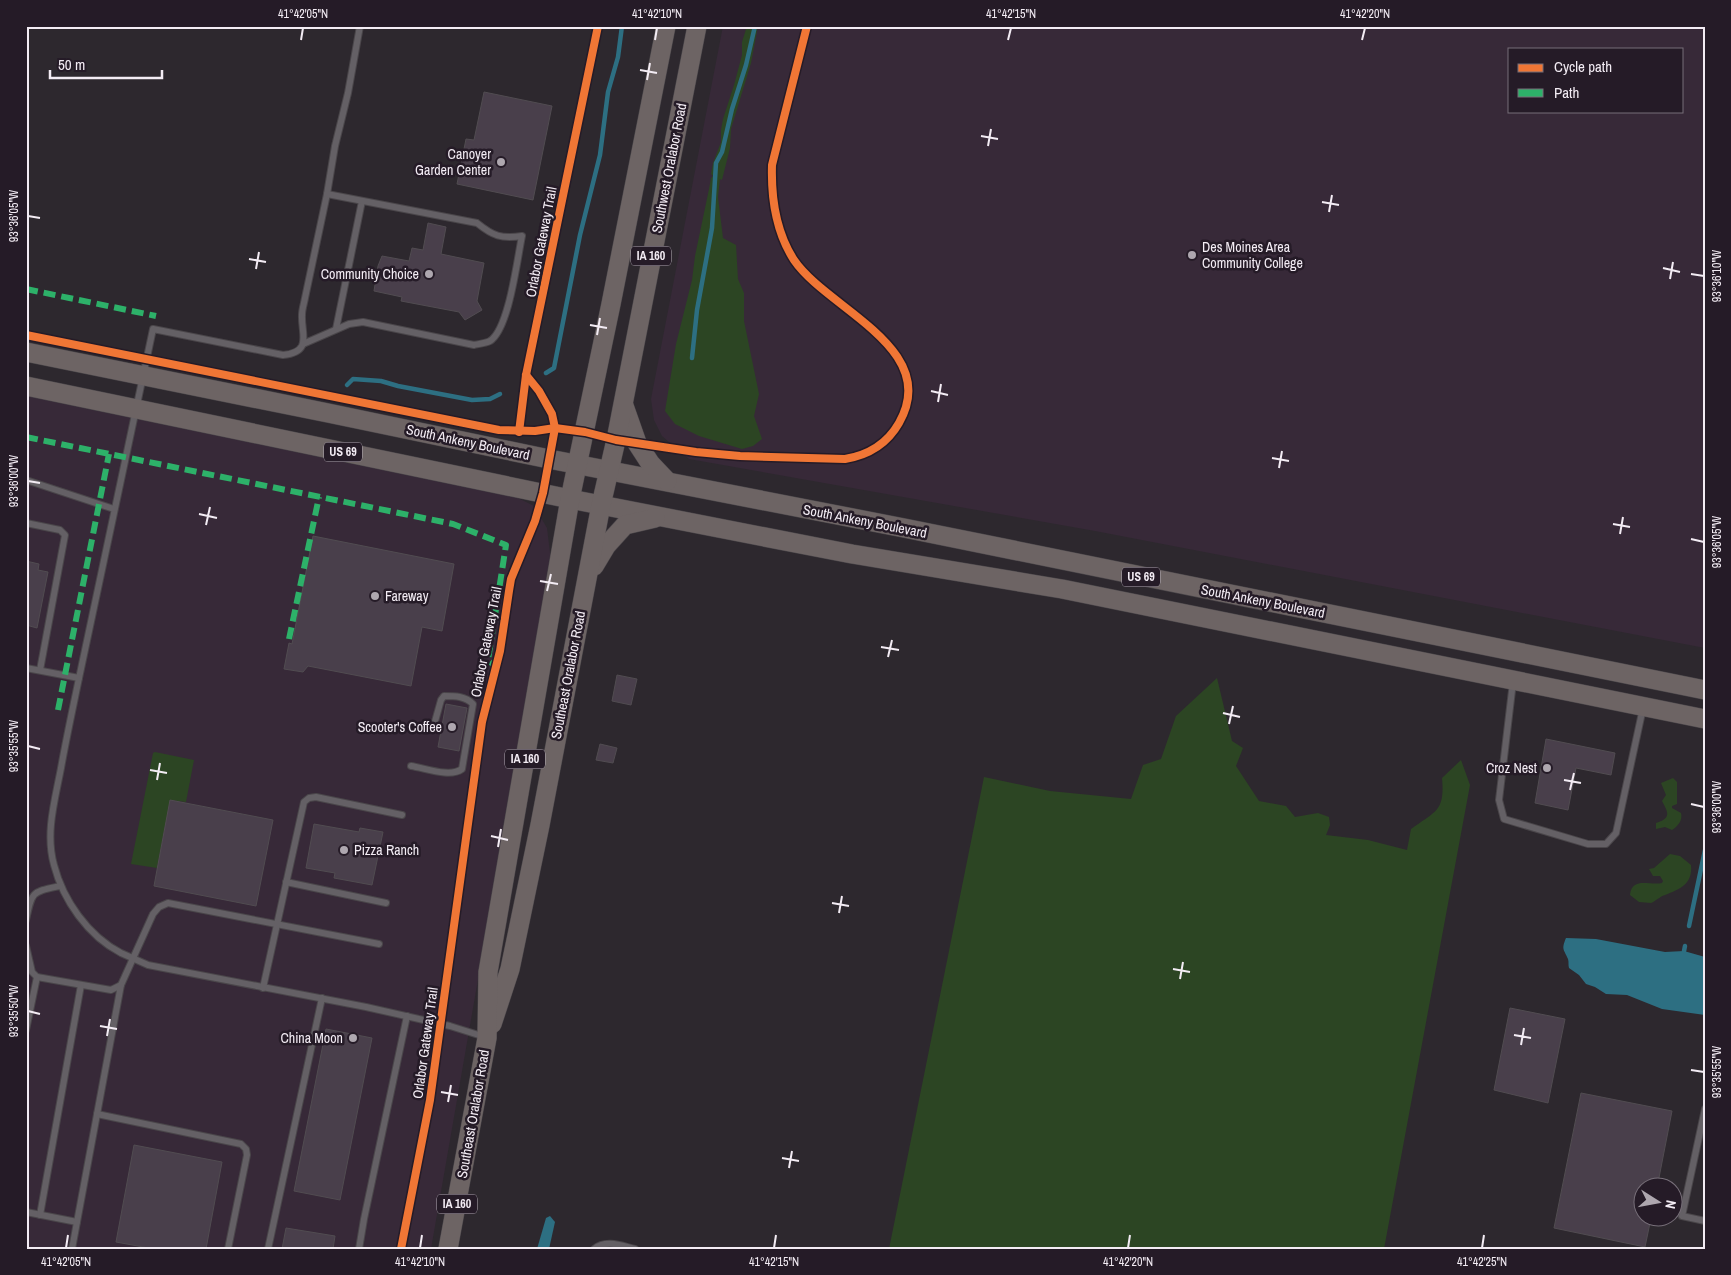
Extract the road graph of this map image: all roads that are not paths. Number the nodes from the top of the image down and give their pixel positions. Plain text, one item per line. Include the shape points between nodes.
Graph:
1 (360, 26) edge
2 (666, 26) edge
3 (697, 26) edge
4 (327, 194) junction
5 (362, 201) junction
6 (336, 329) junction
7 (303, 344) junction
8 (26, 352) edge
9 (143, 376) junction
10 (26, 386) edge
11 (623, 404) junction
12 (135, 409) junction
13 (607, 478) junction
14 (26, 480) edge
15 (667, 481) junction
16 (574, 482) junction
17 (601, 505) junction
18 (114, 509) junction
19 (661, 517) junction
20 (26, 523) edge
21 (586, 580) junction
22 (1465, 642) junction
23 (26, 668) edge
24 (1458, 669) junction
25 (40, 670) junction
26 (79, 678) junction
27 (1513, 680) junction
28 (1705, 690) edge
29 (1644, 707) junction
30 (1705, 719) edge
31 (418, 728) dead end
32 (411, 766) dead end
33 (402, 815) dead end
34 (286, 882) junction
35 (60, 886) junction
36 (386, 903) dead end
37 (26, 920) edge
38 (277, 924) junction
39 (379, 944) dead end
40 (26, 946) edge
41 (132, 958) junction
42 (32, 973) edge
43 (121, 984) junction
44 (81, 985) junction
45 (263, 988) junction
46 (322, 998) junction
47 (407, 1016) junction
48 (26, 1030) edge
49 (487, 1038) junction
50 (1705, 1109) edge
51 (97, 1114) junction
52 (26, 1212) edge
53 (40, 1215) junction
54 (1705, 1221) edge
55 (77, 1222) junction
56 (72, 1249) edge
57 (228, 1249) edge
58 (268, 1249) edge
59 (359, 1249) edge
60 (448, 1249) edge
61 (594, 1249) edge
62 (635, 1249) edge

1 - 4 lane
2 - 16 main road, IA 160
3 - 11 main road, Southwest Oralabor Road / IA 160
4 - 5 lane
4 - 7 lane via 302,316
5 - 6 lane
5 - 6 lane via 477,223 489,233 506,238 522,236 506,314 500,331 489,342 474,345 363,322
6 - 7 lane
7 - 9 lane via 290,355 283,355 153,329
8 - 9 main road, South Ankeny Boulevard / US 69
9 - 12 lane
9 - 16 main road, South Ankeny Boulevard / US 69
10 - 12 main road, South Ankeny Boulevard / US 69
11 - 13 main road, Southwest Oralabor Road / IA 160
11 - 15 main road via 636,443
12 - 16 main road, South Ankeny Boulevard / US 69
12 - 18 lane
13 - 15 main road, South Ankeny Boulevard / US 69
13 - 16 main road, South Ankeny Boulevard / US 69
13 - 17 main road, Southeast Oralabor Road / IA 160
14 - 18 lane
15 - 22 main road, South Ankeny Boulevard / US 69
16 - 17 main road, South Ankeny Boulevard / US 69
16 - 49 main road, Southeast Oralabor Road / IA 160 via 488,972
17 - 19 main road, South Ankeny Boulevard / US 69
17 - 21 main road, Southeast Oralabor Road / IA 160
18 - 26 lane
19 - 21 main road via 625,526 606,546
19 - 24 main road, South Ankeny Boulevard / US 69 via 852,554 1062,589
20 - 25 lane via 60,530 65,535
21 - 49 main road, Southeast Oralabor Road / IA 160 via 510,969
22 - 24 main road
22 - 28 main road, South Ankeny Boulevard / US 69
23 - 25 lane
24 - 27 main road, South Ankeny Boulevard / US 69
25 - 26 lane
26 - 35 lane via 50,826 53,865
27 - 29 main road, South Ankeny Boulevard / US 69
27 - 29 lane via 1498,800 1504,819 1588,844 1606,844 1616,832
29 - 30 main road, South Ankeny Boulevard / US 69
31 - 32 lane via 426,730 434,725 444,696 468,699 473,704 462,769 447,773
33 - 34 lane via 309,798 304,802
34 - 36 lane
34 - 38 lane
35 - 37 lane via 37,891 31,899
35 - 41 lane via 95,935
38 - 39 lane
38 - 41 lane via 168,903 159,906 153,914
38 - 45 lane
40 - 42 lane
41 - 43 lane
41 - 45 lane via 148,965
42 - 44 lane
42 - 48 lane
43 - 44 lane via 111,990
43 - 51 lane
44 - 53 lane
45 - 46 lane
46 - 47 lane
46 - 58 lane
47 - 49 lane
47 - 59 lane
49 - 60 main road, Southeast Oralabor Road / IA 160
50 - 54 lane via 1682,1216
51 - 55 lane
51 - 57 lane via 241,1144 246,1149
52 - 53 lane
53 - 55 lane
55 - 56 lane
61 - 62 lane via 607,1243

